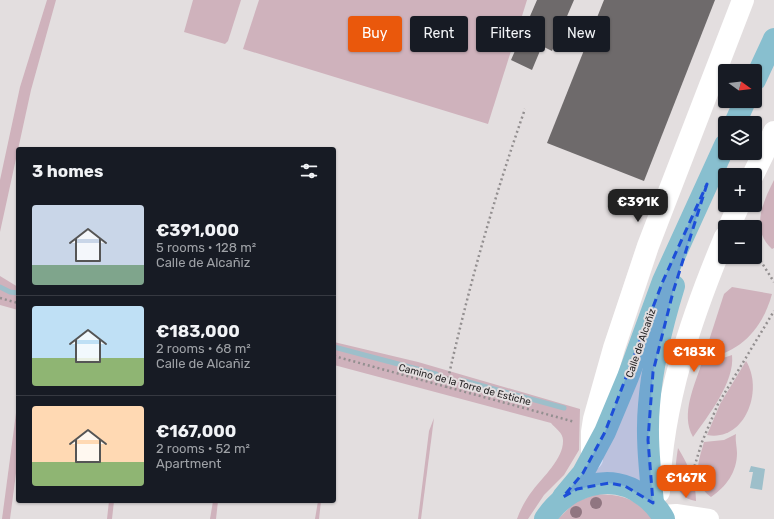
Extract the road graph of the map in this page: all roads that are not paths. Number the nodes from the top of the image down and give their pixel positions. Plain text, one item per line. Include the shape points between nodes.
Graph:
1 (743, 0) edge
2 (774, 39) edge
3 (762, 65) edge
4 (774, 132) edge
5 (718, 160) edge
6 (756, 168) edge
7 (707, 184) junction
8 (718, 254) edge
9 (592, 458) junction
10 (563, 497) junction
11 (659, 512) edge
12 (545, 519) edge
13 (709, 519) edge

1 - 9 main road via 635,283 593,426
2 - 3 main road
4 - 6 main road
5 - 7 main road, Calle de Alcañiz
7 - 9 main road, Calle de Alcañiz via 663,281 618,405
7 - 11 main road, Calle de Alcañiz via 673,292 653,372 648,406 648,440
8 - 11 main road via 699,302 677,373 663,439
9 - 10 main road, Calle de Alcañiz
10 - 11 main road via 577,488 609,483 625,486 640,493
10 - 12 main road, Calle de Alcañiz
11 - 13 street

